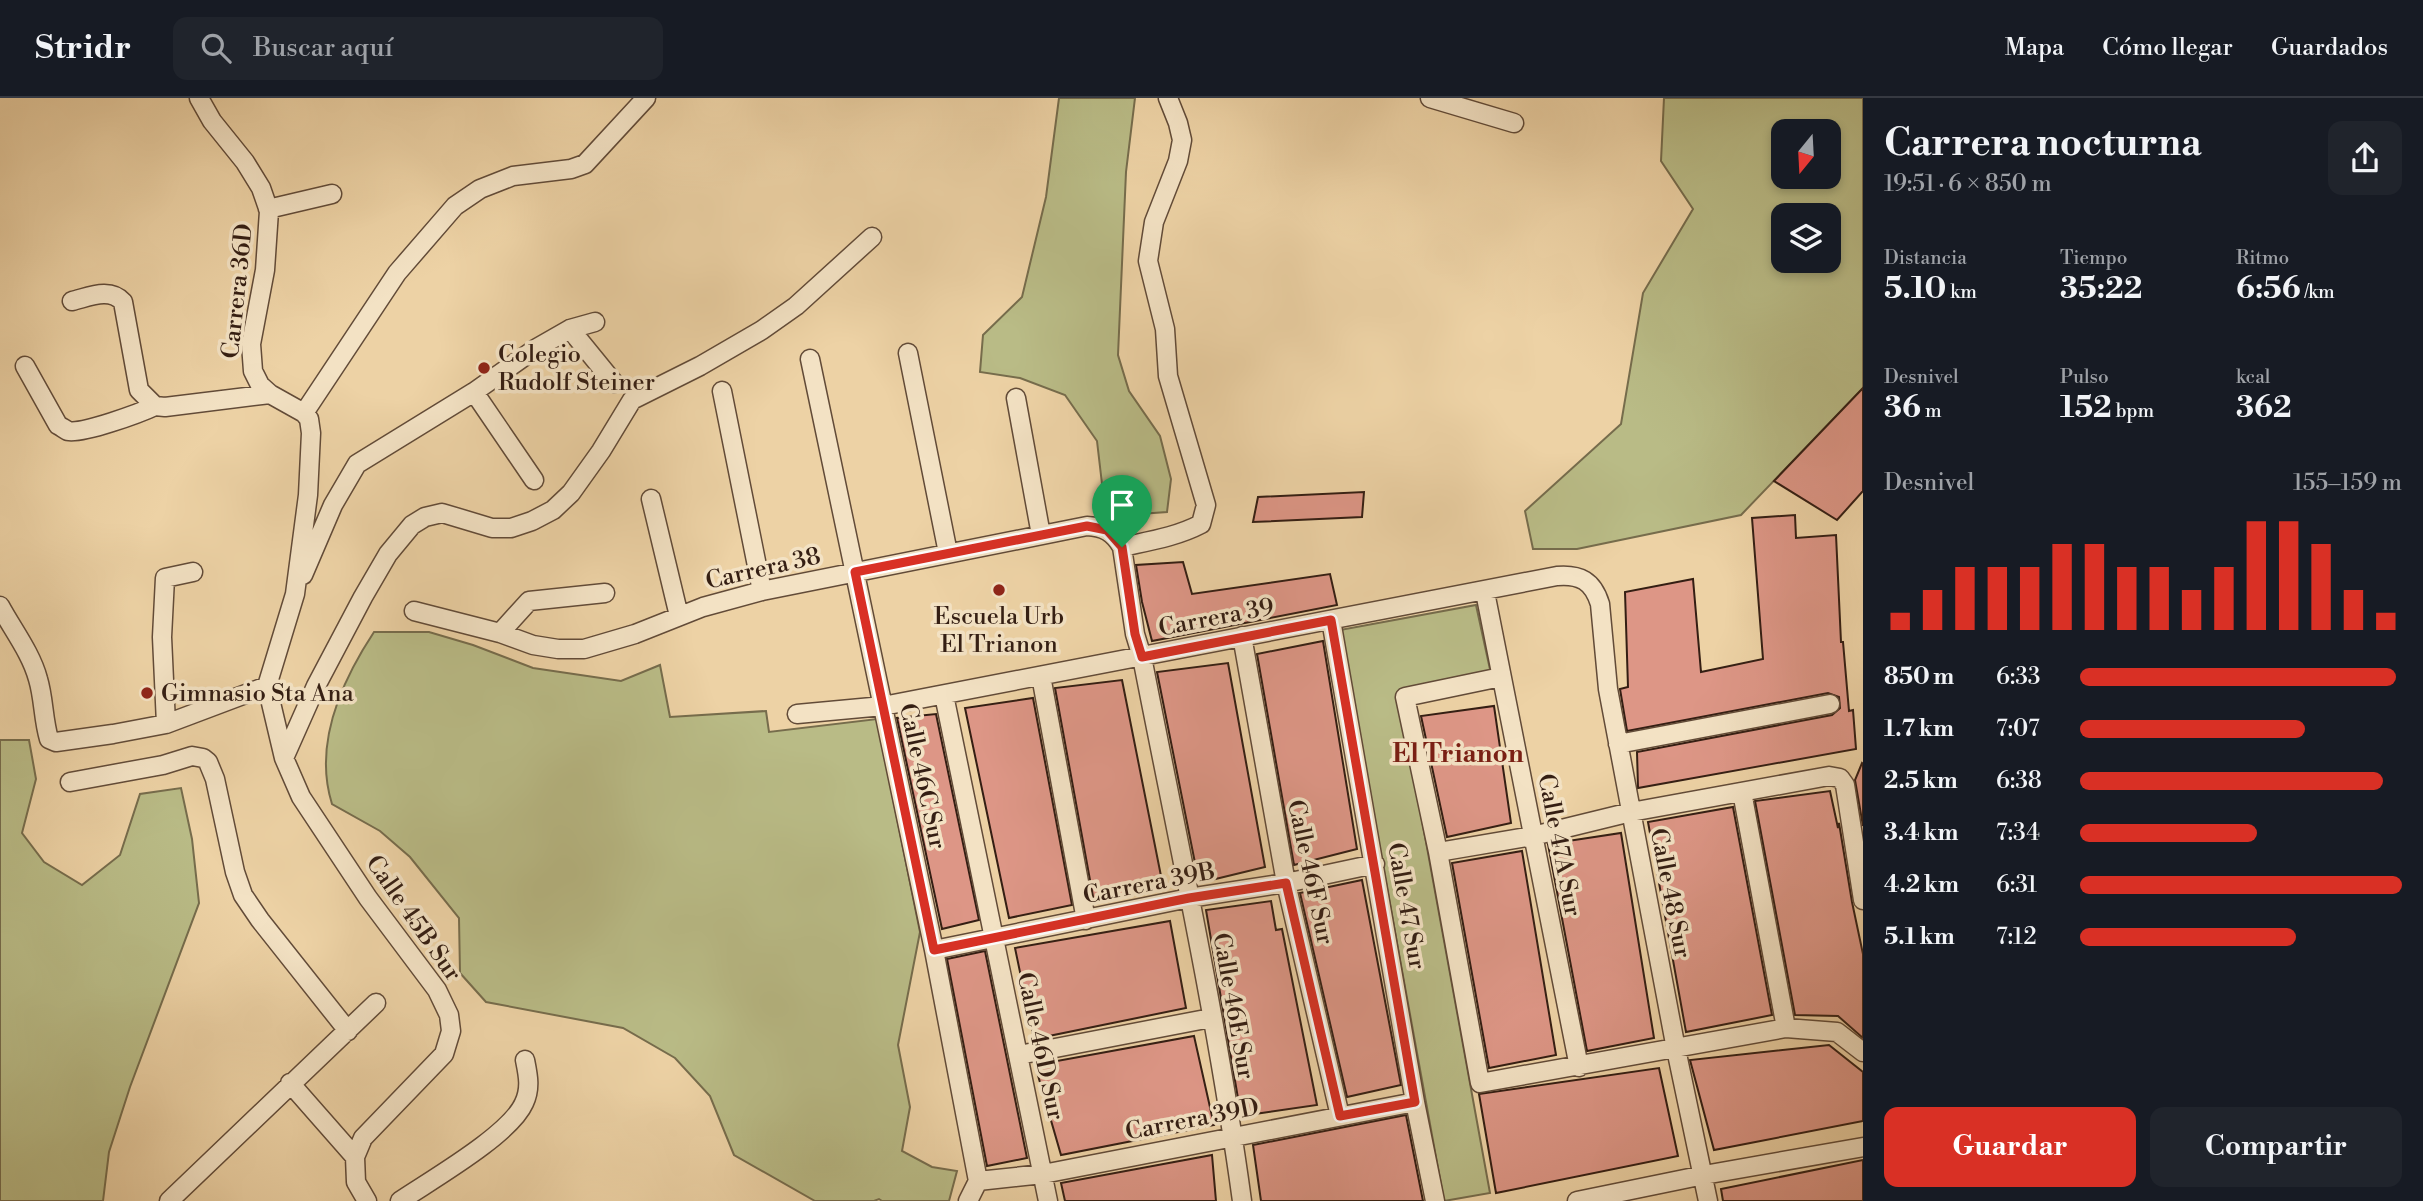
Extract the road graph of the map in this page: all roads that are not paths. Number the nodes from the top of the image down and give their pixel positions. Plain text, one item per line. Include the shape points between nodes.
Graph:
1 (199, 98) edge
2 (646, 98) edge
3 (1168, 98) edge
4 (1430, 98) edge
5 (1514, 123) dead end
6 (332, 194) dead end
7 (268, 209) junction
8 (872, 237) dead end
9 (72, 301) dead end
10 (594, 322) dead end
11 (570, 329) junction
12 (908, 353) dead end
13 (810, 359) dead end
14 (25, 366) dead end
15 (614, 383) dead end
16 (722, 391) dead end
17 (474, 392) junction
18 (270, 394) junction
19 (1016, 398) dead end
20 (155, 406) junction
21 (304, 413) junction
22 (534, 480) dead end
23 (651, 499) dead end
24 (1041, 535) junction
25 (1122, 547) junction
26 (948, 553) junction
27 (193, 572) dead end
28 (855, 572) junction
29 (762, 591) junction
30 (1485, 592) junction
31 (1597, 592) joint
32 (605, 593) dead end
33 (295, 594) junction
34 (0, 606) edge
35 (414, 611) dead end
36 (679, 615) junction
37 (1331, 620) junction
38 (500, 633) junction
39 (1242, 636) junction
40 (1142, 657) junction
41 (1041, 676) junction
42 (1501, 677) junction
43 (267, 686) junction
44 (944, 695) junction
45 (1830, 704) dead end
46 (883, 706) junction
47 (797, 715) dead end
48 (166, 724) junction
49 (1618, 744) junction
50 (284, 758) junction
51 (70, 782) dead end
52 (1742, 792) junction
53 (1630, 812) junction
54 (1533, 836) junction
55 (1438, 852) junction
56 (1375, 864) junction
57 (1286, 883) junction
58 (1189, 898) junction
59 (1863, 900) edge
60 (1086, 920) junction
61 (994, 938) junction
62 (934, 950) junction
63 (376, 1003) dead end
64 (1211, 1018) junction
65 (1786, 1028) junction
66 (348, 1031) junction
67 (1676, 1049) junction
68 (1863, 1052) edge
69 (1018, 1055) junction
70 (525, 1060) dead end
71 (1579, 1067) junction
72 (290, 1083) junction
73 (1415, 1102) junction
74 (1340, 1116) junction
75 (1233, 1136) junction
76 (1863, 1147) edge
77 (355, 1157) junction
78 (1043, 1174) junction
79 (1704, 1175) junction
80 (978, 1181) junction
81 (169, 1201) edge
82 (367, 1201) edge
83 (400, 1201) edge
84 (968, 1201) edge
85 (1048, 1201) edge
86 (1242, 1201) edge
87 (1435, 1201) edge
88 (1577, 1201) edge
89 (1708, 1201) edge

1 - 7 street, Carrera 36D via 245,162
2 - 21 street via 584,164 513,176 455,206 397,273
3 - 25 street via 1182,139 1154,222 1148,261 1165,329 1168,376 1206,498 1204,519 1167,537
4 - 5 street
6 - 7 street
7 - 18 street, Carrera 36D via 265,271 251,344 253,371
8 - 50 street via 796,306 762,330 632,400 571,493 553,510 511,528 492,528 442,513 412,525 388,554 363,597
9 - 20 street via 106,293 123,302 139,390
10 - 11 street
11 - 15 street
11 - 17 street
12 - 26 street
13 - 28 street, Calle 46C Sur
14 - 20 street via 58,425 67,431
16 - 29 street
17 - 22 street
17 - 33 street via 357,464 333,505
18 - 20 street
18 - 21 street, Carrera 36D
19 - 24 street
21 - 33 street via 310,433 308,495
23 - 36 street
24 - 25 street, Carrera 38 via 1097,527 1107,530
24 - 26 street, Carrera 38
25 - 40 street
26 - 28 street, Carrera 38
27 - 48 street via 165,578
28 - 29 street, Carrera 38
28 - 46 street, Calle 46C Sur
29 - 36 street, Carrera 38
30 - 31 street, Carrera 39 via 1569,575 1584,579
30 - 37 street, Carrera 39
30 - 42 street, Calle 47A Sur
31 - 49 street, Calle 48 Sur
32 - 38 street via 529,601
33 - 43 street
34 - 48 street via 34,667 49,739 56,742
35 - 38 street, Carrera 38
36 - 38 street, Carrera 38 via 584,649 533,645
37 - 39 street, Carrera 39
37 - 56 street, Calle 47 Sur
39 - 40 street, Carrera 39
39 - 57 street, Calle 46F Sur
40 - 41 street, Carrera 39
40 - 58 street, Calle 46E Sur
41 - 44 street, Carrera 39
41 - 60 street
42 - 54 street, Calle 47A Sur
42 - 55 street, Calle 47 Sur via 1405,697
43 - 48 street
43 - 50 street, Calle 45B Sur
44 - 46 street, Carrera 39
44 - 61 street, Calle 46D Sur
45 - 49 street
46 - 47 street, Carrera 39
46 - 62 street, Calle 46C Sur
49 - 53 street, Calle 48 Sur
50 - 77 street, Calle 45B Sur via 300,797 449,1015 451,1031 444,1054 368,1132
51 - 66 street via 192,756 208,762 243,895
52 - 53 street
52 - 59 street via 1812,778 1840,778 1845,785
52 - 65 street
53 - 54 street
53 - 67 street, Calle 48 Sur
54 - 55 street
54 - 71 street, Calle 47A Sur
55 - 71 street, Calle 47 Sur via 1480,1083
56 - 57 street, Carrera 39B
56 - 73 street, Calle 47 Sur
57 - 58 street, Carrera 39B
57 - 74 street, Calle 46F Sur
58 - 60 street, Carrera 39B
58 - 64 street, Calle 46E Sur
60 - 61 street, Carrera 39B
61 - 62 street, Carrera 39B
61 - 69 street, Calle 46D Sur
62 - 80 street, Calle 46C Sur
63 - 66 street
64 - 69 street
64 - 75 street, Calle 46E Sur
65 - 67 street
65 - 68 street via 1837,1032
66 - 72 street
67 - 71 street
67 - 79 street, Calle 48 Sur
69 - 78 street, Calle 46D Sur
70 - 83 street via 529,1084 524,1104 504,1131
72 - 77 street
72 - 81 street
73 - 74 street, Carrera 39D
73 - 87 street, Calle 47 Sur
74 - 75 street, Carrera 39D
75 - 78 street, Carrera 39D
75 - 86 street, Calle 46E Sur
76 - 79 street
77 - 82 street via 356,1182
78 - 80 street, Carrera 39D
78 - 85 street, Calle 46D Sur
79 - 88 street
79 - 89 street, Calle 48 Sur
80 - 84 street

